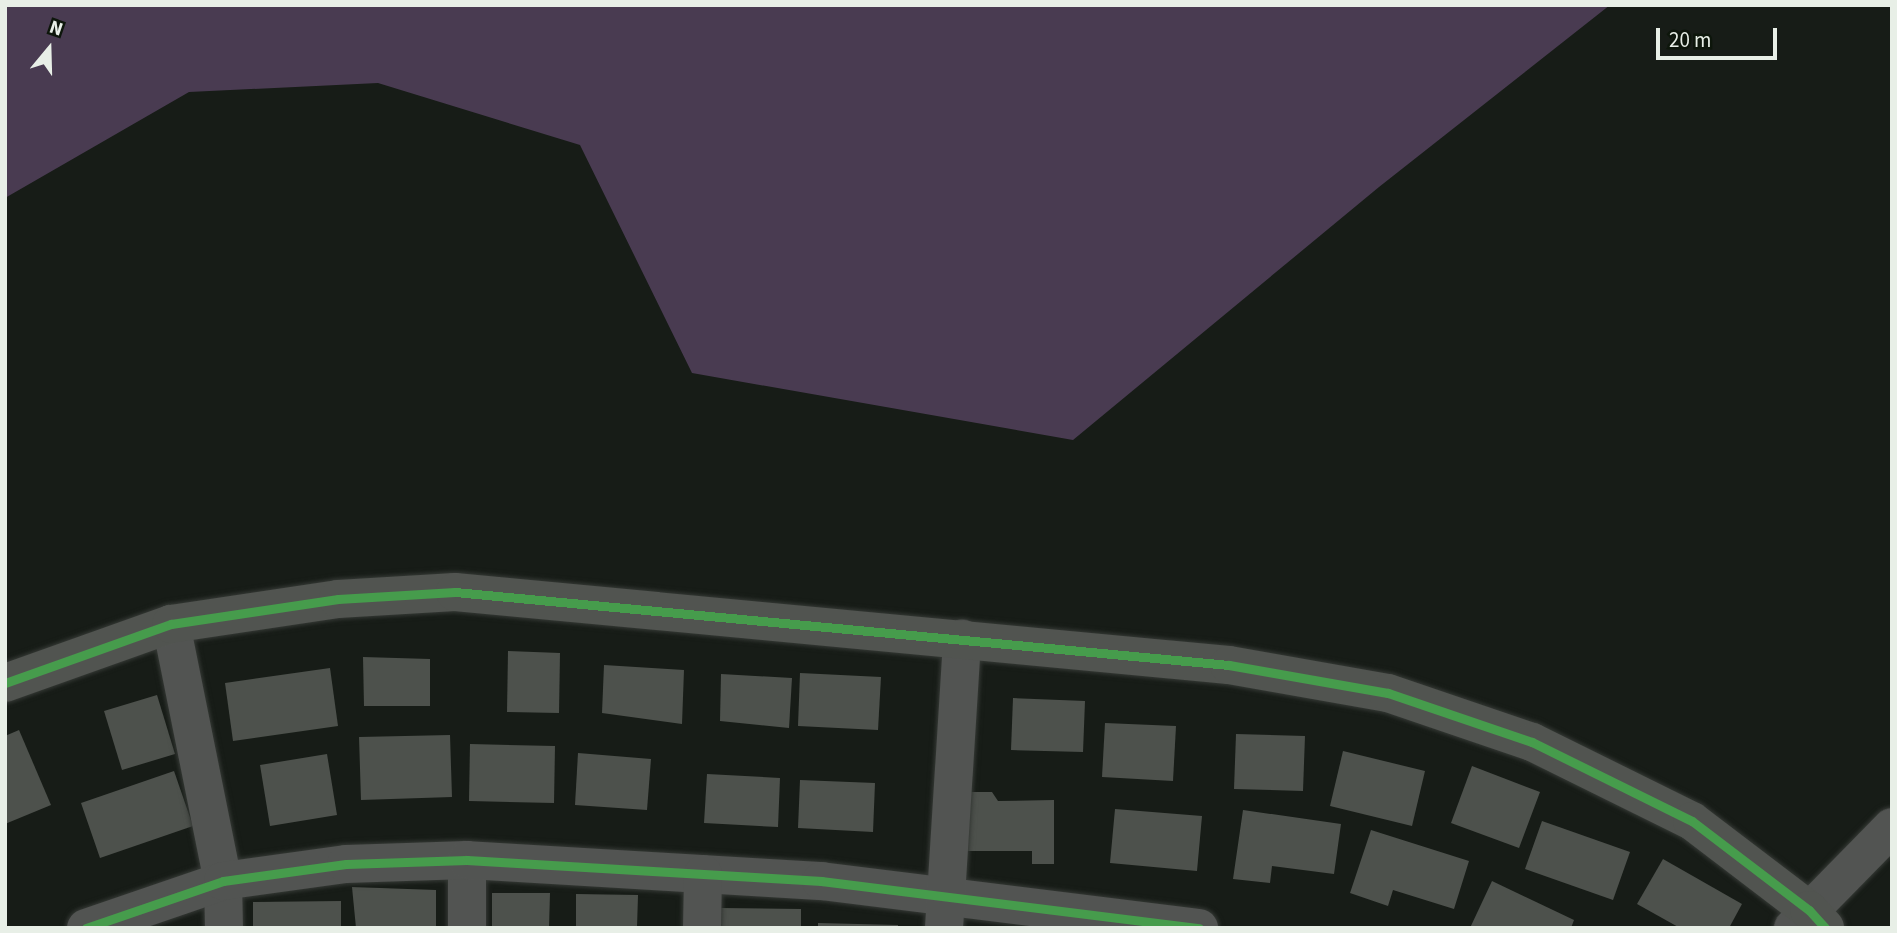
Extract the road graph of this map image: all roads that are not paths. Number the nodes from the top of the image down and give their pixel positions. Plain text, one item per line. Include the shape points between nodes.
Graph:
1 (171, 624) junction
2 (962, 639) junction
3 (5, 683) edge
4 (1892, 827) edge
5 (467, 860) junction
6 (702, 874) junction
7 (223, 881) junction
8 (944, 912) edge
9 (1809, 922) edge
10 (1180, 926) edge
11 (86, 928) edge
12 (224, 928) edge
13 (467, 928) edge
14 (702, 928) edge

1 - 2 street via 338,599 455,592
1 - 3 street
1 - 7 street
2 - 8 street
2 - 9 street via 1229,665 1388,693 1532,742 1692,821
4 - 9 street
5 - 6 street
5 - 7 street via 346,864
5 - 13 street
6 - 8 street via 821,881
6 - 14 street
7 - 11 street
7 - 12 street
8 - 10 street

